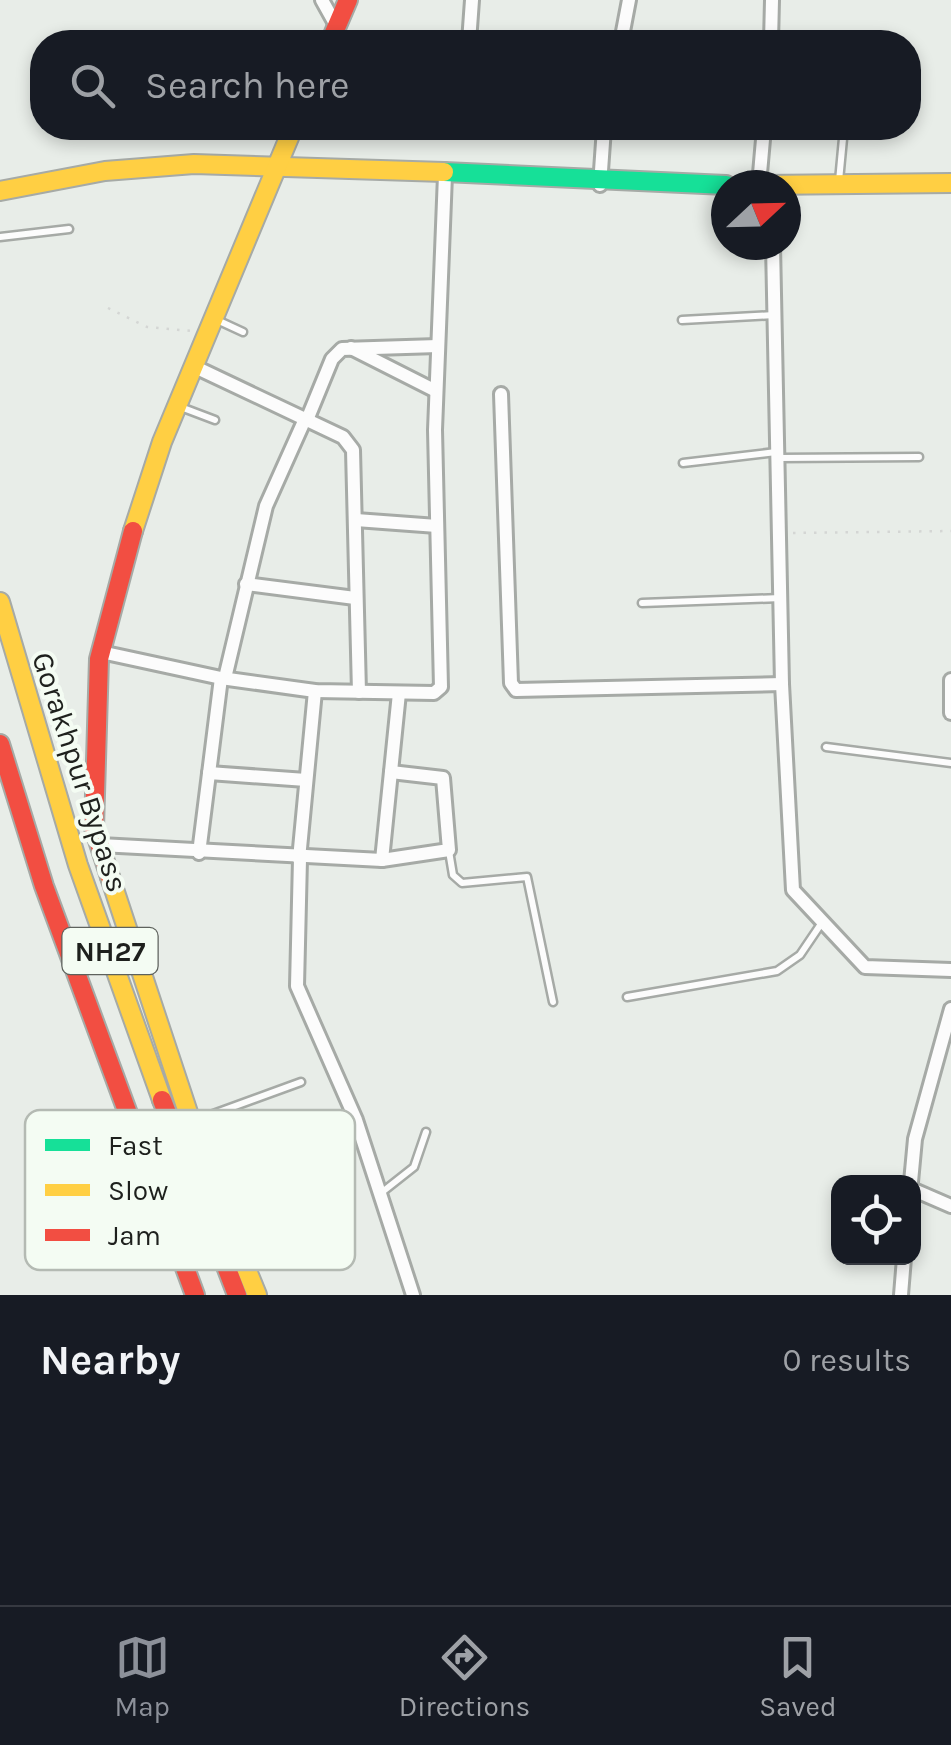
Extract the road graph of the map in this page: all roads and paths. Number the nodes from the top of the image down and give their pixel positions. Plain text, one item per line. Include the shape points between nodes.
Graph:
1 (322, 0) edge
2 (348, 0) edge
3 (472, 0) edge
4 (629, 0) edge
5 (772, 0) edge
6 (331, 30) edge
7 (335, 30) edge
8 (470, 30) edge
9 (623, 30) edge
10 (771, 30) edge
11 (287, 140) edge
12 (603, 140) edge
13 (763, 140) edge
14 (843, 140) edge
15 (276, 165) junction
16 (760, 170) edge
17 (445, 175) junction
18 (951, 182) edge
19 (838, 184) junction
20 (600, 185) junction
21 (711, 185) edge
22 (801, 185) edge
23 (0, 191) edge
24 (69, 229) dead end
25 (0, 237) edge
26 (773, 260) edge
27 (108, 308) dead end
28 (774, 315) junction
29 (682, 320) dead end
30 (210, 325) junction
31 (244, 332) dead end
32 (438, 346) junction
33 (348, 347) junction
34 (193, 366) junction
35 (436, 391) junction
36 (501, 394) dead end
37 (177, 406) junction
38 (215, 420) dead end
39 (306, 420) junction
40 (778, 455) junction
41 (919, 456) dead end
42 (683, 463) dead end
43 (356, 520) junction
44 (437, 526) junction
45 (951, 532) edge
46 (782, 533) junction
47 (246, 584) junction
48 (355, 598) junction
49 (782, 598) junction
50 (0, 602) edge
51 (642, 603) dead end
52 (101, 652) junction
53 (223, 678) junction
54 (951, 680) edge
55 (782, 684) junction
56 (315, 691) junction
57 (359, 692) junction
58 (399, 692) junction
59 (951, 713) edge
60 (0, 744) edge
61 (826, 747) dead end
62 (951, 763) edge
63 (391, 772) junction
64 (209, 773) junction
65 (306, 780) junction
66 (100, 845) junction
67 (449, 850) junction
68 (200, 853) junction
69 (299, 859) junction
70 (382, 860) junction
71 (824, 920) junction
72 (951, 970) edge
73 (627, 997) dead end
74 (553, 1002) dead end
75 (951, 1010) edge
76 (945, 1052) edge
77 (301, 1082) dead end
78 (127, 1110) edge
79 (167, 1110) edge
80 (188, 1110) edge
81 (223, 1110) edge
82 (352, 1110) edge
83 (355, 1118) edge
84 (426, 1132) dead end
85 (912, 1175) edge
86 (921, 1193) edge
87 (378, 1195) junction
88 (951, 1206) edge
89 (903, 1265) edge
90 (187, 1270) edge
91 (227, 1270) edge
92 (247, 1270) edge
93 (196, 1295) edge
94 (237, 1295) edge
95 (257, 1295) edge
96 (413, 1295) edge
97 (901, 1295) edge

1 - 6 street
2 - 7 main road
3 - 8 street
4 - 9 street
5 - 10 street
11 - 15 main road
12 - 20 street
13 - 16 street
14 - 19 lane
15 - 17 main road
15 - 23 main road via 119,169
15 - 30 main road
17 - 20 main road
17 - 32 street
18 - 19 main road
19 - 22 main road
20 - 21 main road
24 - 25 lane
26 - 28 street
27 - 30 path via 147,326
28 - 29 lane
28 - 40 street
30 - 31 lane
30 - 34 main road
32 - 33 street
32 - 35 street
33 - 35 street
33 - 39 street via 332,360
34 - 37 main road
34 - 39 street
35 - 44 street
36 - 55 street via 516,690
37 - 38 lane
37 - 52 main road via 120,572
39 - 43 street via 353,450
39 - 47 street via 266,506
40 - 41 lane
40 - 42 lane
40 - 46 street
43 - 44 street
43 - 48 street
44 - 58 street via 441,686 434,693
45 - 46 path
46 - 49 street
47 - 48 street
47 - 53 street
48 - 57 street
49 - 51 lane
49 - 55 street
50 - 79 main road, Gorakhpur Bypass / NH27 via 35,737
52 - 53 street
52 - 66 main road via 94,828
53 - 56 street
53 - 64 street
54 - 59 street
55 - 71 street via 793,890
56 - 57 street
56 - 65 street
57 - 58 street
58 - 63 street
60 - 78 main road, NH27
61 - 62 lane
63 - 67 street via 443,778
63 - 70 street
64 - 65 street
64 - 68 street
65 - 69 street
66 - 68 street
66 - 80 main road
67 - 70 street
67 - 74 lane via 462,883 527,877
68 - 69 street
69 - 70 street
69 - 82 street via 298,986
71 - 72 street via 865,967
71 - 73 lane via 800,955 777,971
75 - 76 street
76 - 85 street via 915,1139
77 - 81 lane
83 - 87 street
84 - 87 lane via 414,1167
86 - 88 street
87 - 96 street
89 - 97 street
90 - 93 main road, NH27
91 - 94 main road, Gorakhpur Bypass / NH27
92 - 95 main road

